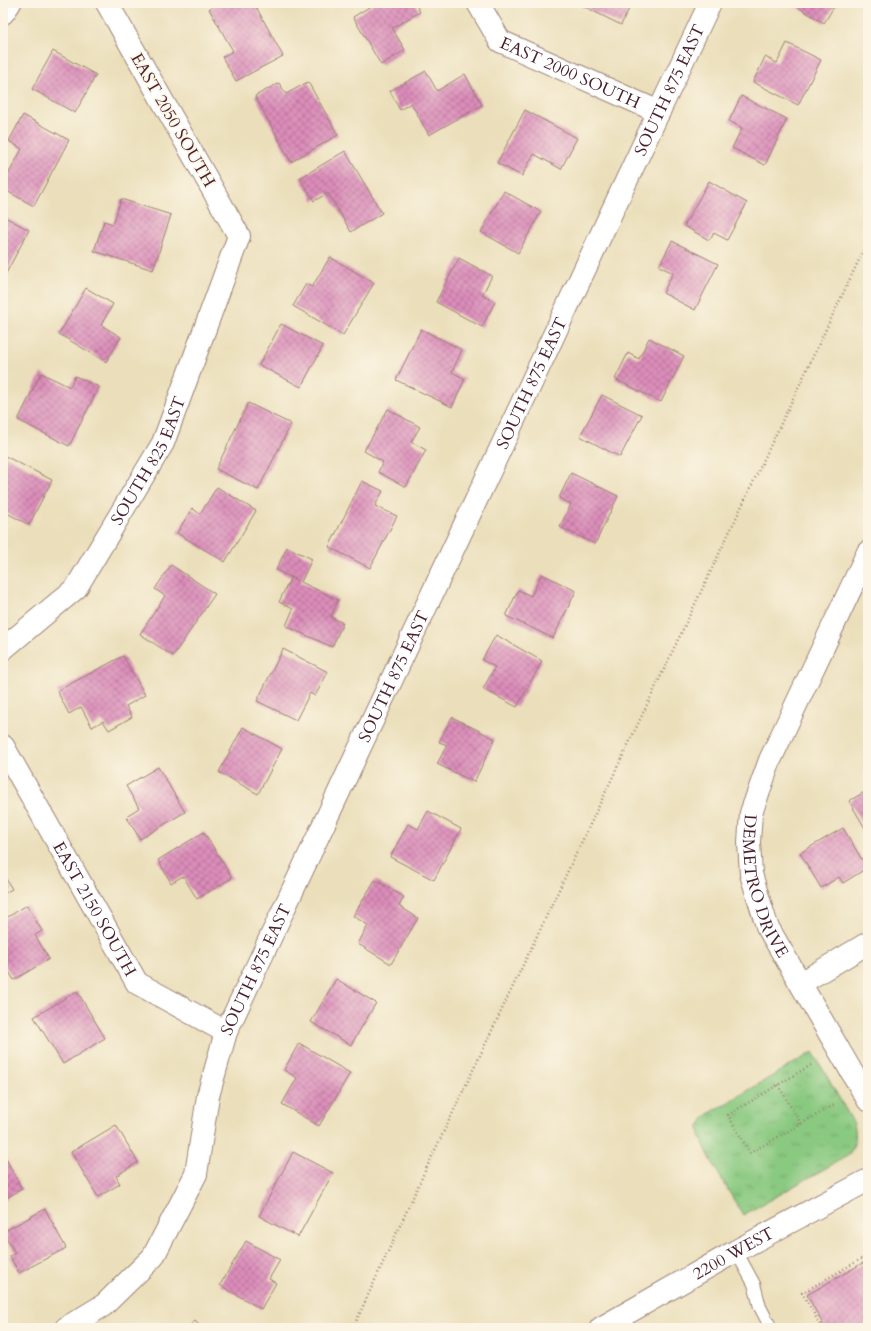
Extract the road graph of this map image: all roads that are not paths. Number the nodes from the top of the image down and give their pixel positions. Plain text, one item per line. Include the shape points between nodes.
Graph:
1 (10, 3) edge
2 (107, 3) edge
3 (478, 3) edge
4 (710, 3) edge
5 (3, 13) edge
6 (659, 112) junction
7 (239, 236) joint
8 (868, 552) edge
9 (3, 649) edge
10 (3, 746) edge
11 (868, 943) edge
12 (801, 983) junction
13 (226, 1032) junction
14 (868, 1100) edge
15 (868, 1180) edge
16 (736, 1251) junction
17 (66, 1328) edge
18 (600, 1328) edge
19 (771, 1328) edge

1 - 5 street
2 - 7 street, EAST 2050 SOUTH
3 - 6 street, EAST 2000 SOUTH via 500,41
4 - 6 street, SOUTH 875 EAST
6 - 13 street, SOUTH 875 EAST
7 - 9 street, SOUTH 825 EAST via 163,443 76,588
8 - 12 street, DEMETRO DRIVE via 770,760 751,813 751,874 767,926
10 - 13 street, EAST 2150 SOUTH via 137,983
11 - 12 street
12 - 14 street, DEMETRO DRIVE
13 - 17 street, SOUTH 875 EAST via 208,1096 196,1174 153,1257 104,1306
15 - 16 street, 2200 WEST
16 - 18 street, 2200 WEST
16 - 19 lane via 754,1284 760,1307

